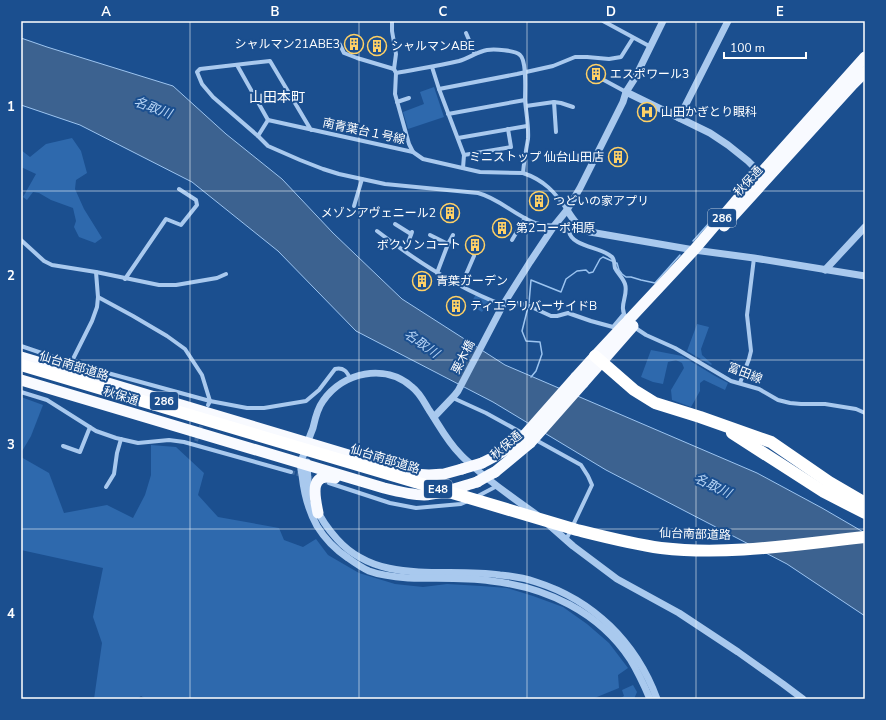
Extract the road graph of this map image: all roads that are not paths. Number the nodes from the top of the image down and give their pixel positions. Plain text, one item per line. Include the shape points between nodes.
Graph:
1 (392, 21) edge
2 (603, 21) edge
3 (663, 21) edge
4 (728, 21) edge
5 (466, 33) dead end
6 (633, 38) junction
7 (338, 41) dead end
8 (651, 47) junction
9 (475, 54) junction
10 (865, 57) edge
11 (237, 65) junction
12 (432, 67) junction
13 (394, 68) junction
14 (525, 72) junction
15 (865, 72) edge
16 (396, 73) junction
17 (602, 79) dead end
18 (439, 89) junction
19 (626, 92) junction
20 (409, 98) dead end
21 (525, 100) junction
22 (397, 102) junction
23 (554, 102) junction
24 (526, 106) junction
25 (573, 107) dead end
26 (448, 114) junction
27 (679, 118) junction
28 (268, 120) junction
29 (527, 126) junction
30 (508, 129) junction
31 (311, 130) junction
32 (556, 132) dead end
33 (258, 136) junction
34 (458, 138) junction
35 (413, 152) junction
36 (464, 155) junction
37 (463, 168) junction
38 (523, 172) junction
39 (761, 174) junction
40 (362, 179) junction
41 (179, 189) dead end
42 (354, 206) dead end
43 (567, 210) junction
44 (525, 218) junction
45 (576, 223) junction
46 (395, 224) dead end
47 (554, 226) junction
48 (865, 227) edge
49 (377, 231) dead end
50 (430, 234) dead end
51 (453, 235) dead end
52 (21, 240) edge
53 (512, 240) dead end
54 (448, 244) junction
55 (405, 251) junction
56 (697, 251) junction
57 (474, 256) dead end
58 (754, 258) junction
59 (825, 270) junction
60 (96, 272) junction
61 (437, 273) junction
62 (226, 274) dead end
63 (865, 276) edge
64 (125, 279) junction
65 (461, 286) junction
66 (98, 297) junction
67 (505, 303) junction
68 (628, 321) junction
69 (21, 346) edge
70 (21, 357) edge
71 (598, 359) junction
72 (71, 363) junction
73 (21, 365) edge
74 (350, 378) junction
75 (21, 380) edge
76 (740, 383) junction
77 (21, 392) edge
78 (453, 398) junction
79 (209, 403) junction
80 (865, 413) edge
81 (434, 417) junction
82 (718, 423) junction
83 (90, 427) junction
84 (121, 439) junction
85 (526, 440) junction
86 (196, 441) tunnel mouth
87 (308, 442) junction
88 (63, 446) dead end
89 (194, 446) junction
90 (304, 464) junction
91 (291, 472) tunnel mouth
92 (329, 483) tunnel mouth
93 (377, 486) junction
94 (497, 486) junction
95 (106, 487) dead end
96 (865, 503) edge
97 (865, 513) edge
98 (318, 514) junction
99 (865, 537) edge
100 (566, 540) junction
101 (650, 699) edge
102 (657, 699) edge
103 (803, 699) edge

1 - 13 street via 396,54
2 - 6 street
3 - 8 street, 栗木橋
4 - 27 street
5 - 9 street
6 - 8 street
6 - 14 street via 621,57 575,58
7 - 13 street via 344,53
8 - 19 street, 栗木橋
9 - 12 street
9 - 14 street via 490,50 518,53 522,56
10 - 39 highway, 秋保通 / 286
11 - 28 street
11 - 31 street, 南青葉台１号線 via 270,61
11 - 33 street, 南青葉台１号線 via 200,69 197,72 202,84 213,97
12 - 16 street
12 - 18 street
13 - 16 street
14 - 18 street
14 - 21 street
15 - 56 highway, 秋保通 / 286 via 741,208
16 - 22 street
17 - 19 street
18 - 26 street
19 - 27 street
19 - 43 street, 栗木橋
20 - 22 street
21 - 24 street
21 - 26 street
22 - 35 street
23 - 24 street
23 - 25 street
23 - 32 street
24 - 29 street
26 - 34 street
27 - 39 street via 710,133
28 - 31 street, 南青葉台１号線
28 - 33 street
29 - 30 street
29 - 38 street via 528,138
30 - 34 street
30 - 36 street via 511,147
31 - 35 street, 南青葉台１号線
33 - 40 street via 268,146 300,160
34 - 36 street
35 - 37 street, 南青葉台１号線 via 424,159
36 - 37 street
37 - 38 street, 南青葉台１号線 via 480,172
38 - 43 street via 545,183
39 - 56 highway, 秋保通 / 286
40 - 42 street
40 - 44 street via 385,184 478,193 492,198
41 - 64 street via 196,200 197,205 181,225 166,218
43 - 45 street
43 - 47 street, 栗木橋
44 - 47 street
44 - 53 street
45 - 56 street via 590,232
45 - 68 street via 569,231 571,236 588,247 613,257 616,270 626,285 623,302
46 - 55 street via 411,233
47 - 67 street, 栗木橋
48 - 59 street
49 - 55 street
50 - 54 street
51 - 54 street
52 - 60 street via 52,265
54 - 61 street
55 - 61 street
56 - 58 street
56 - 68 highway, 秋保通 / 286
57 - 65 street
58 - 59 street
58 - 76 street via 748,314 751,351
59 - 63 street
60 - 64 street
60 - 66 street
61 - 65 street
62 - 64 street via 176,285
65 - 67 street via 490,300
66 - 72 street via 92,322
66 - 79 street via 185,349 202,375
67 - 68 street via 527,305 551,316 568,313 613,327
67 - 78 street, 栗木橋
68 - 71 highway, 秋保通 / 286
68 - 76 street, 富田線 via 646,335 675,348 731,381
69 - 72 street
70 - 87 highway, 秋保通 / 286
71 - 82 highway via 634,390 655,403
71 - 85 highway, 秋保通 / 286, bridge
72 - 79 street
73 - 99 highway, 仙台南部道路 / E48, bridge via 620,541 661,548 728,550
74 - 79 street via 343,369 335,369 319,390 306,400 247,408
74 - 81 street via 381,373 400,379 419,394
74 - 87 street via 337,386 322,402
75 - 90 highway, 秋保通 / 286
76 - 80 street, 富田線 via 790,403 824,404
77 - 83 street via 47,400
78 - 81 street, 栗木橋
78 - 100 street via 581,465 592,485
81 - 94 street via 447,440 461,456
82 - 96 highway via 771,442
82 - 97 highway via 824,492
83 - 84 street
83 - 88 street via 80,452
84 - 89 street via 138,443 169,440
84 - 95 street via 114,474
85 - 87 highway, 秋保通 / 286, bridge via 482,463 444,474 428,475 412,474
85 - 93 highway, 秋保通 / 286, bridge via 506,464 495,472 454,490 424,495
86 - 89 street
87 - 90 street
89 - 91 street
90 - 93 highway, 秋保通 / 286
90 - 98 street via 310,493
90 - 101 street via 303,485 312,515 336,549 357,564 376,573 396,577 490,580 522,585 546,593 585,614 615,640 629,657
92 - 94 street via 390,503 416,508 460,504
93 - 98 highway via 366,486 326,476 320,478 314,489
94 - 100 street
98 - 102 street via 342,545 378,566 413,572 499,574 534,581 571,596 590,608 620,635 635,654
100 - 103 street via 617,579 679,613

